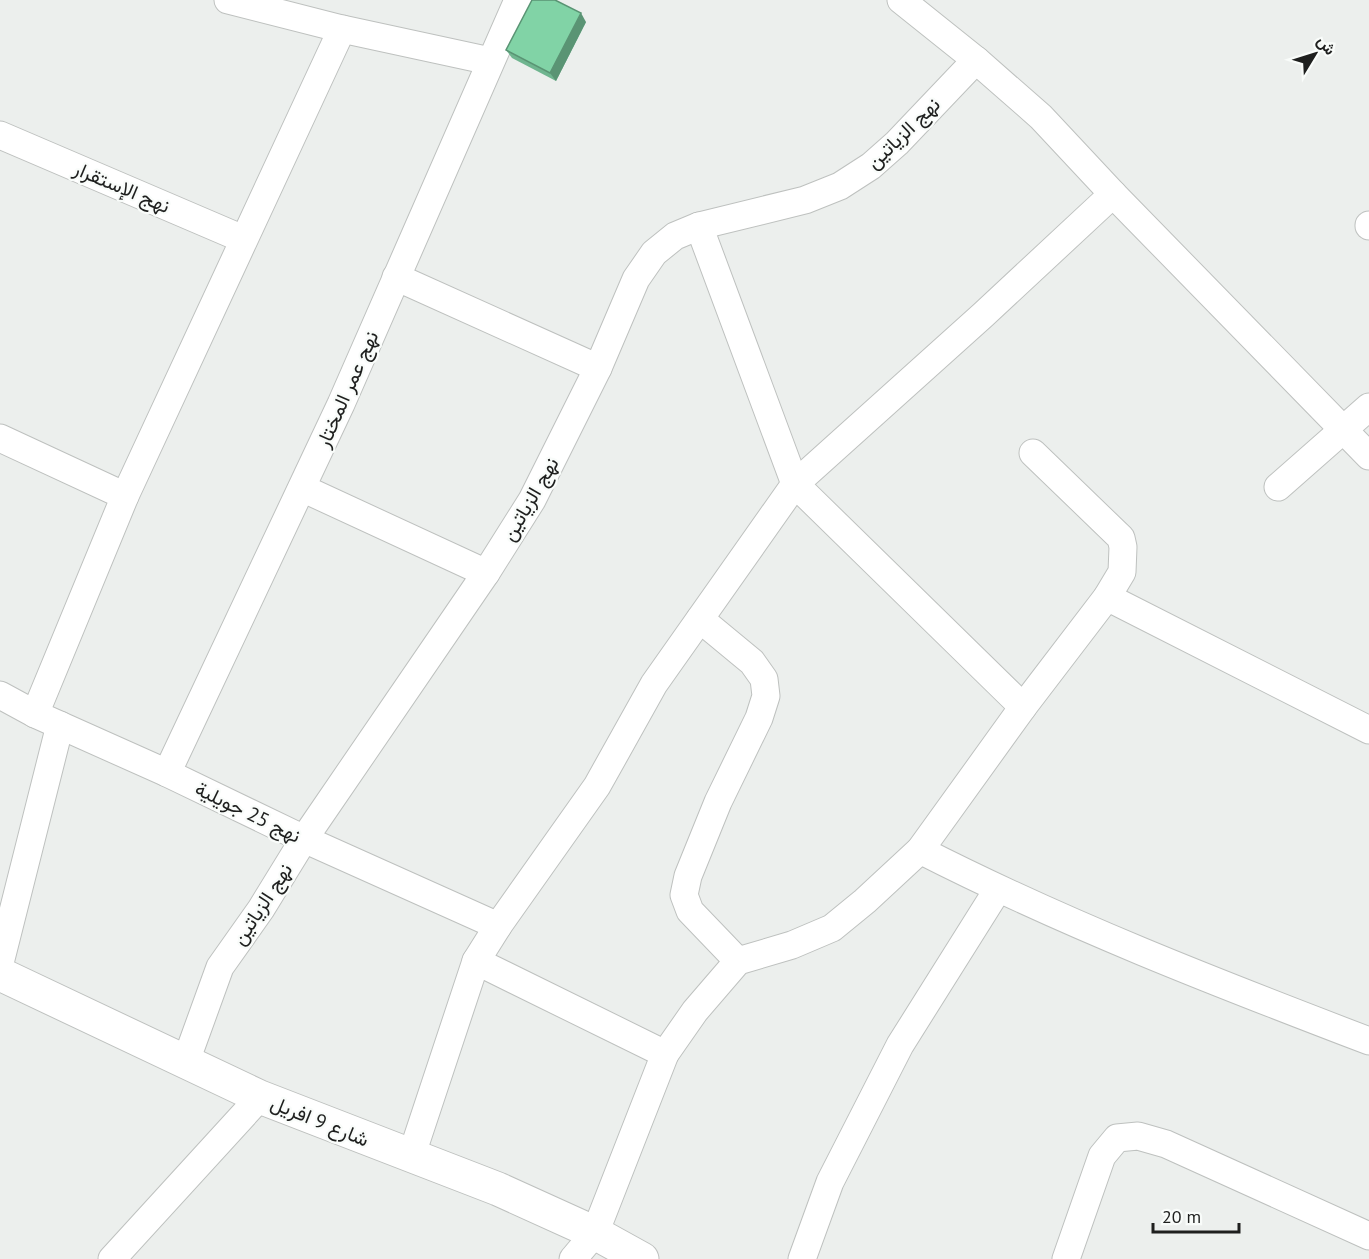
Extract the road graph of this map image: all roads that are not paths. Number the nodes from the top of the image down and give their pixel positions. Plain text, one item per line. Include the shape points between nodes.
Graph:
1 (228, 0) edge
2 (518, 0) edge
3 (901, 0) edge
4 (342, 29) junction
5 (976, 60) junction
6 (490, 61) junction
7 (0, 135) edge
8 (1113, 194) junction
9 (699, 226) junction
10 (243, 238) junction
11 (396, 278) junction
12 (598, 368) junction
13 (1369, 407) edge
14 (1344, 430) junction
15 (0, 438) edge
16 (1033, 453) dead end
17 (1369, 456) edge
18 (795, 484) junction
19 (1278, 487) dead end
20 (302, 488) junction
21 (125, 496) junction
22 (486, 573) junction
23 (1107, 597) junction
24 (700, 619) junction
25 (0, 695) edge
26 (1023, 707) junction
27 (35, 714) junction
28 (60, 725) junction
29 (1369, 730) edge
30 (167, 773) junction
31 (304, 839) junction
32 (920, 850) junction
33 (998, 889) junction
34 (498, 926) junction
35 (476, 961) junction
36 (738, 961) junction
37 (0, 963) edge
38 (0, 974) edge
39 (1369, 1041) edge
40 (665, 1054) junction
41 (186, 1061) junction
42 (260, 1097) junction
43 (411, 1157) junction
44 (595, 1233) junction
45 (1369, 1236) edge
46 (112, 1259) edge
47 (573, 1259) edge
48 (642, 1259) edge
49 (802, 1259) edge
50 (1066, 1259) edge

1 - 4 street
2 - 6 street, نهج عمر المختار
3 - 5 street
4 - 6 street
4 - 10 street
5 - 8 street via 1041,117
5 - 9 street, نهج الزياتين via 897,143 840,186 805,200
6 - 11 street, نهج عمر المختار
7 - 10 street, نهج الإستقرار
8 - 14 street
8 - 18 street
9 - 12 street, نهج الزياتين via 675,236 654,253 636,279
9 - 18 street
10 - 21 street
11 - 12 street
11 - 20 street, نهج عمر المختار
12 - 22 street, نهج الزياتين via 532,500
13 - 14 street
14 - 17 street
14 - 19 street
15 - 21 street
16 - 23 street via 1121,538 1122,572
18 - 24 street
18 - 26 street
20 - 22 street
20 - 30 street, نهج عمر المختار
21 - 27 street
22 - 31 street, نهج الزياتين
23 - 26 street
23 - 29 street
24 - 34 street via 654,684 597,786
24 - 36 street via 752,662 764,679 766,696 718,802 684,895 690,911
25 - 27 street, نهج 25 جويلية
26 - 32 street
27 - 28 street, نهج 25 جويلية
28 - 30 street, نهج 25 جويلية
28 - 37 street
30 - 31 street, نهج 25 جويلية
31 - 34 street, نهج 25 جويلية
31 - 41 street, نهج الزياتين via 220,967
32 - 33 street
32 - 36 street via 832,928
33 - 39 street via 1212,981
33 - 49 street via 900,1045 830,1182
34 - 35 street
35 - 40 street
35 - 43 street
36 - 40 street via 694,1011
38 - 41 street, شارع 9 افريل
40 - 44 street
41 - 42 street, شارع 9 افريل
42 - 43 street, شارع 9 افريل
42 - 46 street
43 - 44 street, شارع 9 افريل via 498,1189
44 - 47 street
44 - 48 street, شارع 9 افريل
45 - 50 street via 1166,1144 1138,1136 1117,1138 1102,1156

